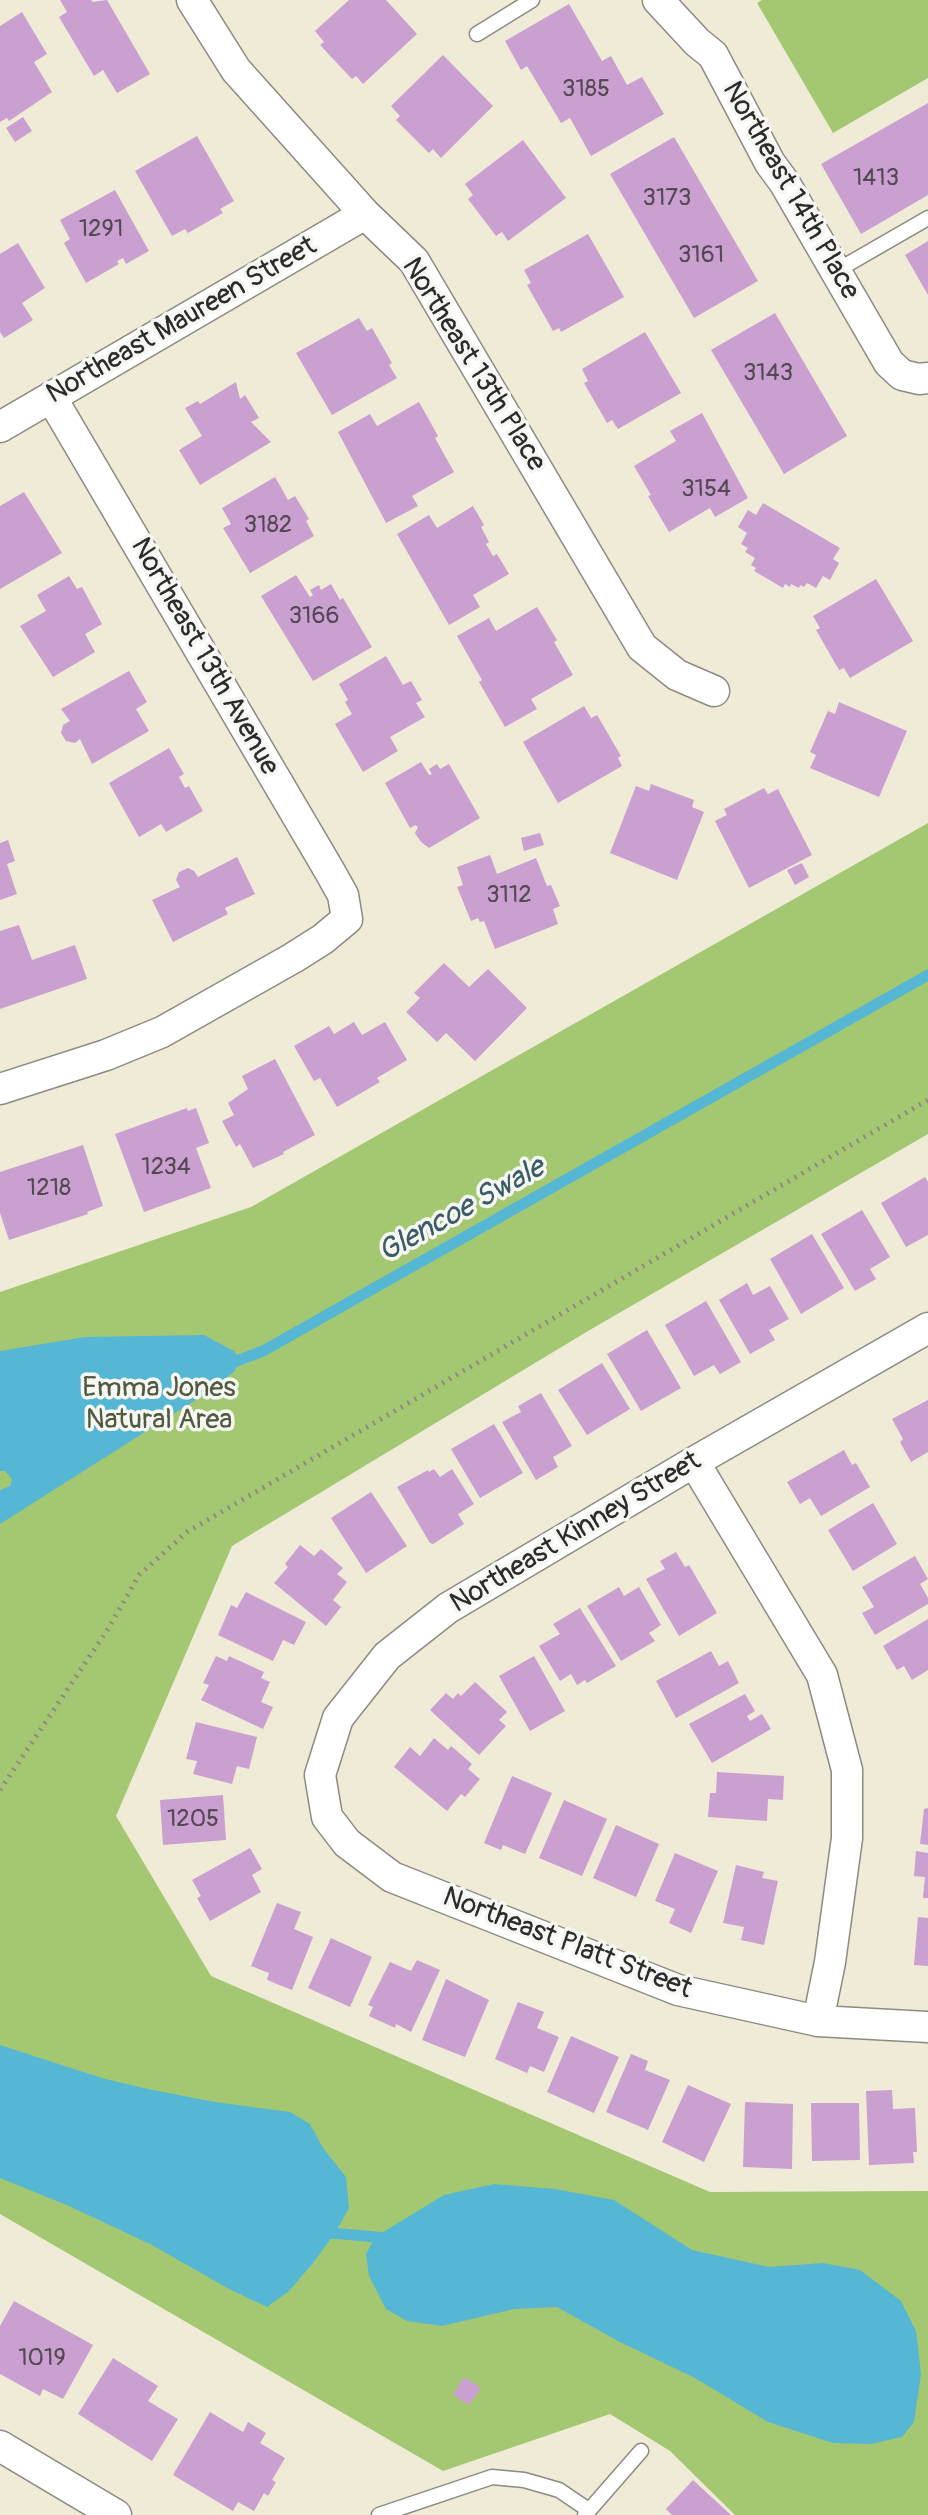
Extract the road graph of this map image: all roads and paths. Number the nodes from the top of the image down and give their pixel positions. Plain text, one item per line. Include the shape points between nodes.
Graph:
1 (192, 0) edge
2 (532, 0) edge
3 (658, 0) edge
4 (477, 34) dead end
5 (365, 214) junction
6 (928, 218) edge
7 (836, 271) junction
8 (924, 379) edge
9 (51, 397) junction
10 (0, 427) edge
11 (714, 691) dead end
12 (0, 1089) edge
13 (928, 1100) edge
14 (928, 1328) edge
15 (694, 1462) junction
16 (0, 1790) edge
17 (327, 1817) joint
18 (818, 2021) junction
19 (928, 2027) edge
20 (0, 2446) edge
21 (641, 2451) dead end
22 (586, 2512) edge
23 (116, 2515) edge
24 (379, 2515) edge

1 - 5 street, Northeast 13th Place via 236,70
2 - 4 lane
3 - 7 street, Northeast 14th Place via 713,55
5 - 9 street, Northeast Maureen Street
5 - 11 street, Northeast 13th Place via 414,261 642,647 677,675
6 - 7 lane
7 - 8 street, Northeast 14th Place via 889,363 902,375
9 - 10 street, Northeast Maureen Street
9 - 12 street, Northeast 13th Avenue via 329,870 343,895 347,919 293,958 162,1032
13 - 16 path via 187,1532 139,1575
14 - 15 street, Northeast Kinney Street
15 - 17 street, Northeast Kinney Street via 448,1608 387,1656 338,1718 320,1775
15 - 18 street via 822,1675 847,1770 847,1838
17 - 18 street, Northeast Platt Street via 347,1843 392,1877 678,1990
18 - 19 street, Northeast Platt Street
20 - 23 street
21 - 22 lane
22 - 24 lane via 559,2490 492,2477

